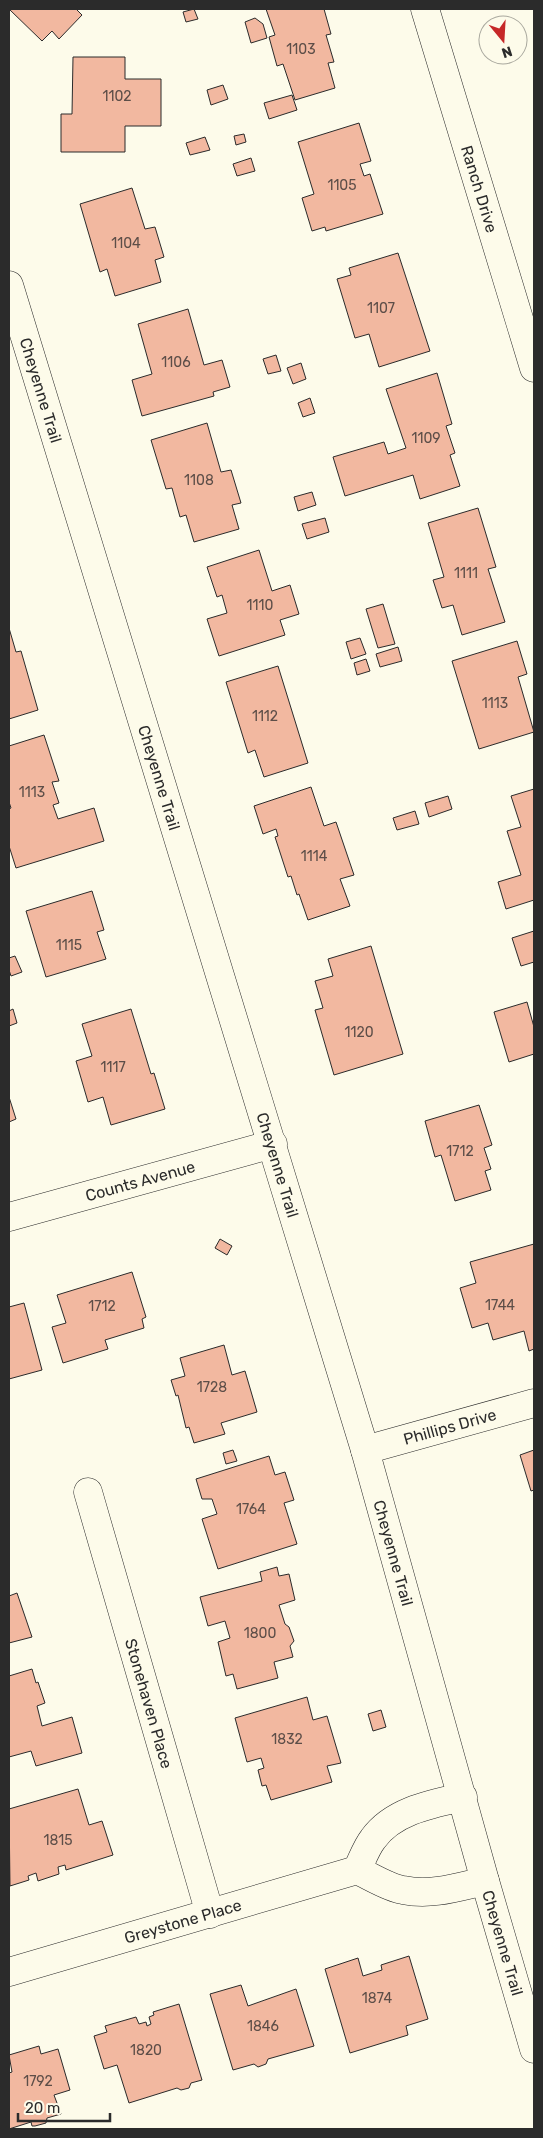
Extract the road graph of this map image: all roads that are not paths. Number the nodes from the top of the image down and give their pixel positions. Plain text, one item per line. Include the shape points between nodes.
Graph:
1 (425, 9) edge
2 (9, 285) edge
3 (534, 368) edge
4 (272, 1144) junction
5 (9, 1217) edge
6 (534, 1403) edge
7 (366, 1450) junction
8 (88, 1492) dead end
9 (463, 1797) junction
10 (356, 1870) junction
11 (485, 1881) junction
12 (210, 1914) junction
13 (9, 1972) edge
14 (534, 2049) edge

1 - 3 street, Ranch Drive
2 - 4 street, Cheyenne Trail
4 - 5 street, Counts Avenue
4 - 7 street, Cheyenne Trail
6 - 7 street, Phillips Drive
7 - 9 street, Cheyenne Trail
8 - 12 street, Stonehaven Place
9 - 10 street via 425,1806 387,1824 373,1839
9 - 11 street, Cheyenne Trail
10 - 11 street via 402,1890 421,1892
10 - 12 street, Greystone Place
11 - 14 street, Cheyenne Trail
12 - 13 street, Greystone Place

